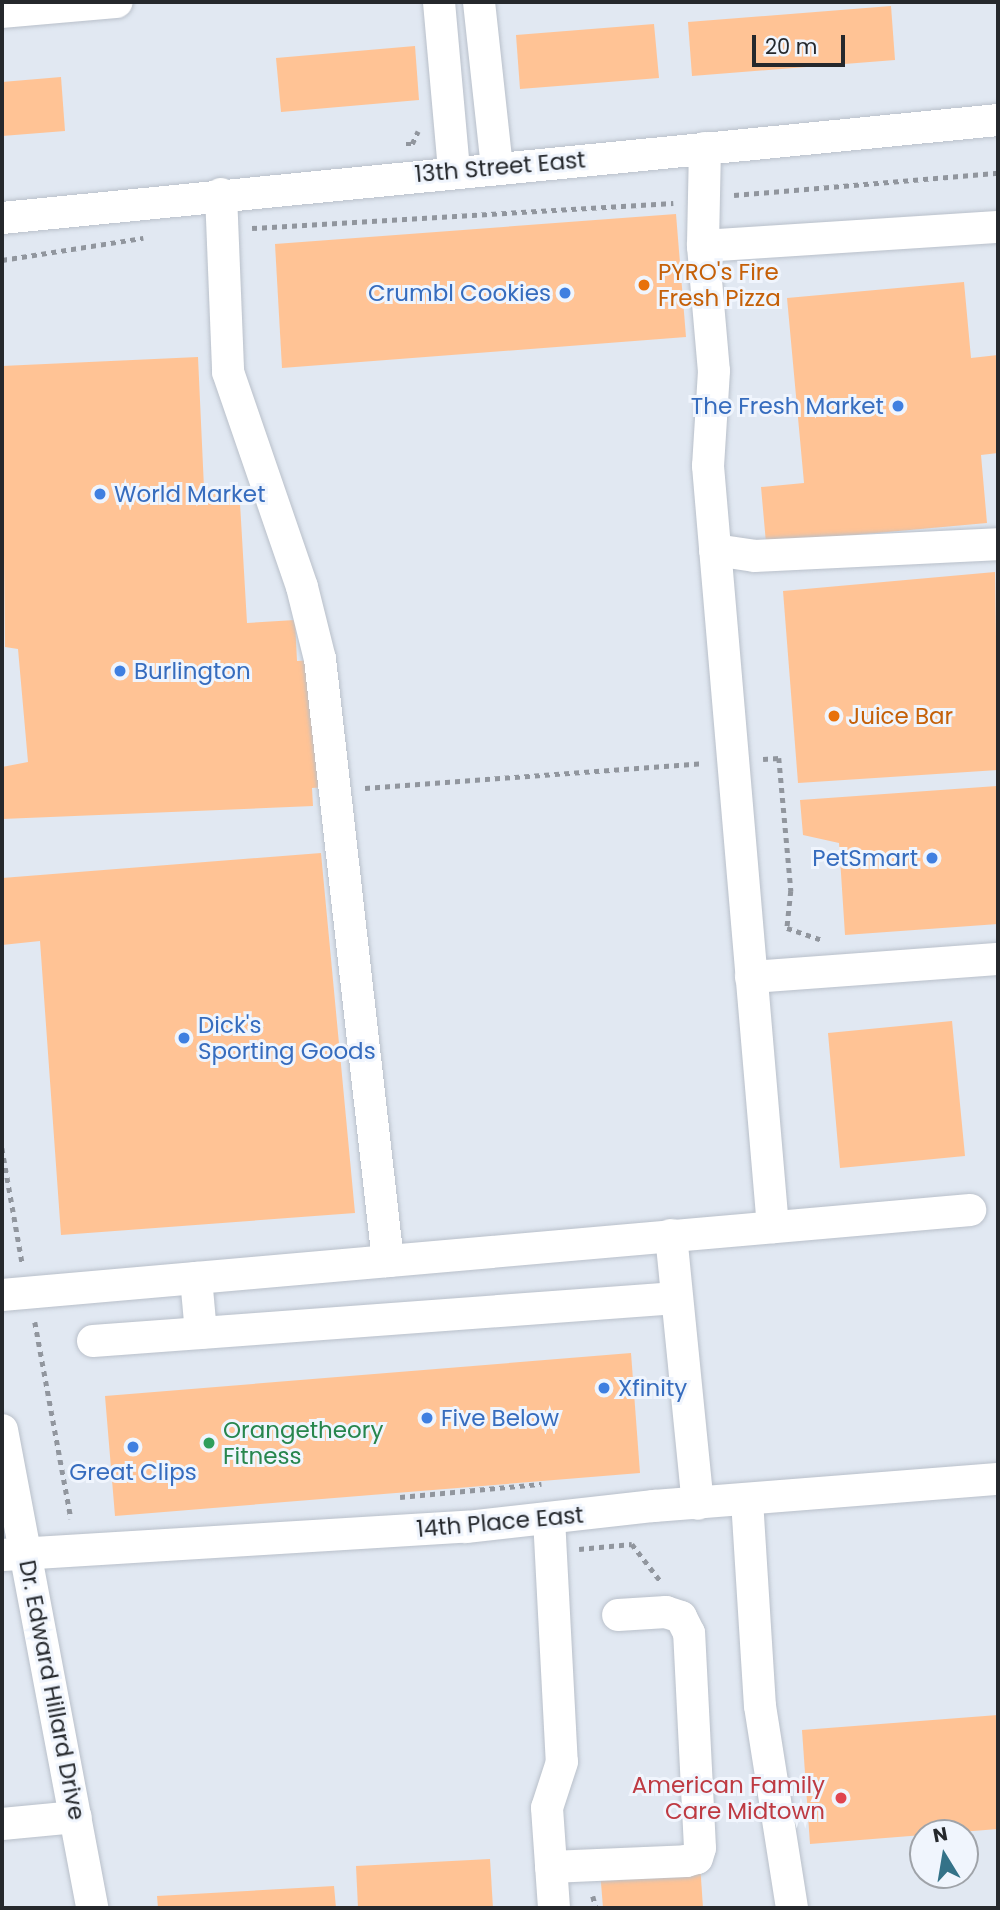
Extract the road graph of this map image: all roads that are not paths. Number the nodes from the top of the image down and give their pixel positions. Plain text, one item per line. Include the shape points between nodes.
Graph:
1 (117, 2) edge
2 (439, 2) edge
3 (480, 2) edge
4 (2, 12) edge
5 (998, 120) edge
6 (705, 148) junction
7 (497, 168) junction
8 (454, 171) junction
9 (221, 194) junction
10 (2, 218) edge
11 (998, 227) edge
12 (703, 246) junction
13 (998, 544) edge
14 (715, 550) junction
15 (998, 960) edge
16 (751, 977) junction
17 (970, 1210) dead end
18 (773, 1227) junction
19 (671, 1236) junction
20 (388, 1261) junction
21 (196, 1278) junction
22 (2, 1295) edge
23 (676, 1298) junction
24 (201, 1333) junction
25 (93, 1341) dead end
26 (2, 1430) edge
27 (998, 1479) edge
28 (747, 1500) junction
29 (698, 1504) junction
30 (549, 1518) junction
31 (14, 1554) edge
32 (618, 1615) dead end
33 (76, 1816) junction
34 (2, 1824) edge
35 (551, 1867) junction
36 (92, 1908) edge
37 (554, 1908) edge
38 (792, 1908) edge

1 - 4 street
2 - 8 street
3 - 7 street
5 - 6 street, 13th Street East
6 - 7 street, 13th Street East
6 - 12 street
7 - 8 street, 13th Street East
8 - 9 street, 13th Street East
9 - 10 street, 13th Street East
9 - 20 street via 228,372 302,587 320,659
11 - 12 street
12 - 14 street via 714,371 708,467
13 - 14 street via 755,556
14 - 16 street
15 - 16 street
16 - 18 street
17 - 18 street
18 - 19 street
19 - 20 street
19 - 23 street
20 - 21 street
21 - 22 street
21 - 24 street
23 - 24 street
23 - 29 street
24 - 25 street
26 - 31 street, Dr. Edward Hillard Drive
27 - 28 street, 14th Place East
28 - 29 street, 14th Place East
28 - 38 street via 760,1706
29 - 30 street, 14th Place East
30 - 31 street, 14th Place East
30 - 35 street via 562,1762 547,1808
31 - 33 street, Dr. Edward Hillard Drive
32 - 35 street via 666,1612 681,1617 689,1633 700,1848 697,1858 686,1861
33 - 34 street
33 - 36 street, Dr. Edward Hillard Drive
35 - 37 street

